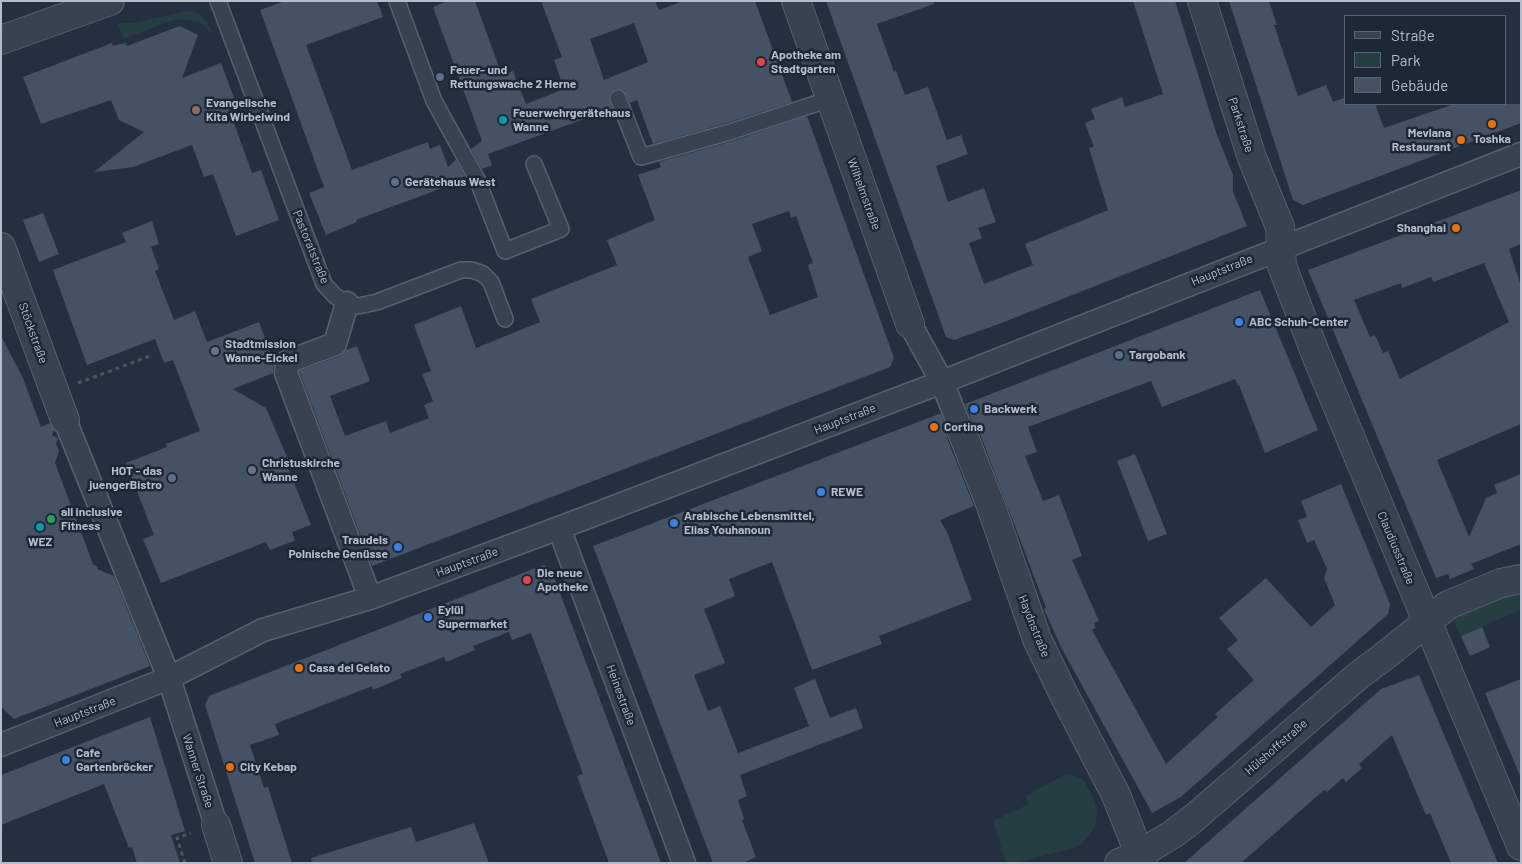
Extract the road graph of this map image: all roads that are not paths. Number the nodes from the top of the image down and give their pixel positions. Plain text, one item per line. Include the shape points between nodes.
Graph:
1 (110, 1) edge
2 (218, 1) edge
3 (397, 1) edge
4 (796, 1) edge
5 (1202, 1) edge
6 (1, 40) edge
7 (618, 98) dead end
8 (830, 99) junction
9 (1521, 154) edge
10 (534, 164) dead end
11 (1281, 247) junction
12 (3, 257) edge
13 (347, 303) junction
14 (505, 319) dead end
15 (910, 324) joint
16 (942, 382) junction
17 (65, 420) joint
18 (962, 432) joint
19 (559, 528) junction
20 (1521, 579) edge
21 (370, 598) junction
22 (1428, 622) junction
23 (169, 678) junction
24 (1, 745) edge
25 (216, 825) joint
26 (1521, 846) edge
27 (1134, 860) edge
28 (228, 863) edge
29 (684, 863) edge

1 - 6 street
2 - 13 lane, Pastoratstraße via 324,284
3 - 10 lane via 434,101 477,178 505,251 561,228
4 - 8 street, Wilhelmstraße
5 - 11 street, Parkstraße via 1252,158 1280,227
7 - 8 lane via 641,157
8 - 15 street, Wilhelmstraße
9 - 11 street, Hauptstraße
11 - 16 street, Hauptstraße
11 - 22 street, Claudiusstraße via 1282,266 1316,355
12 - 17 street, Stöckstraße
13 - 14 lane via 358,306 377,302 461,270 472,270 491,282
13 - 21 street via 334,344 287,362 286,373
15 - 16 street, Wilhelmstraße
16 - 18 street, Haydnstraße
16 - 19 street, Hauptstraße
17 - 23 street
18 - 27 street, Haydnstraße via 1037,638 1119,801
19 - 21 street, Hauptstraße
19 - 29 street, Heinestraße
20 - 22 street, Hülshoffstraße via 1501,583 1448,605
21 - 23 street, Hauptstraße via 263,630
22 - 26 street, Claudiusstraße
22 - 27 street, Hülshoffstraße via 1359,675 1194,818
23 - 24 street, Hauptstraße
23 - 25 street, Wanner Straße
25 - 28 street, Wanner Straße

